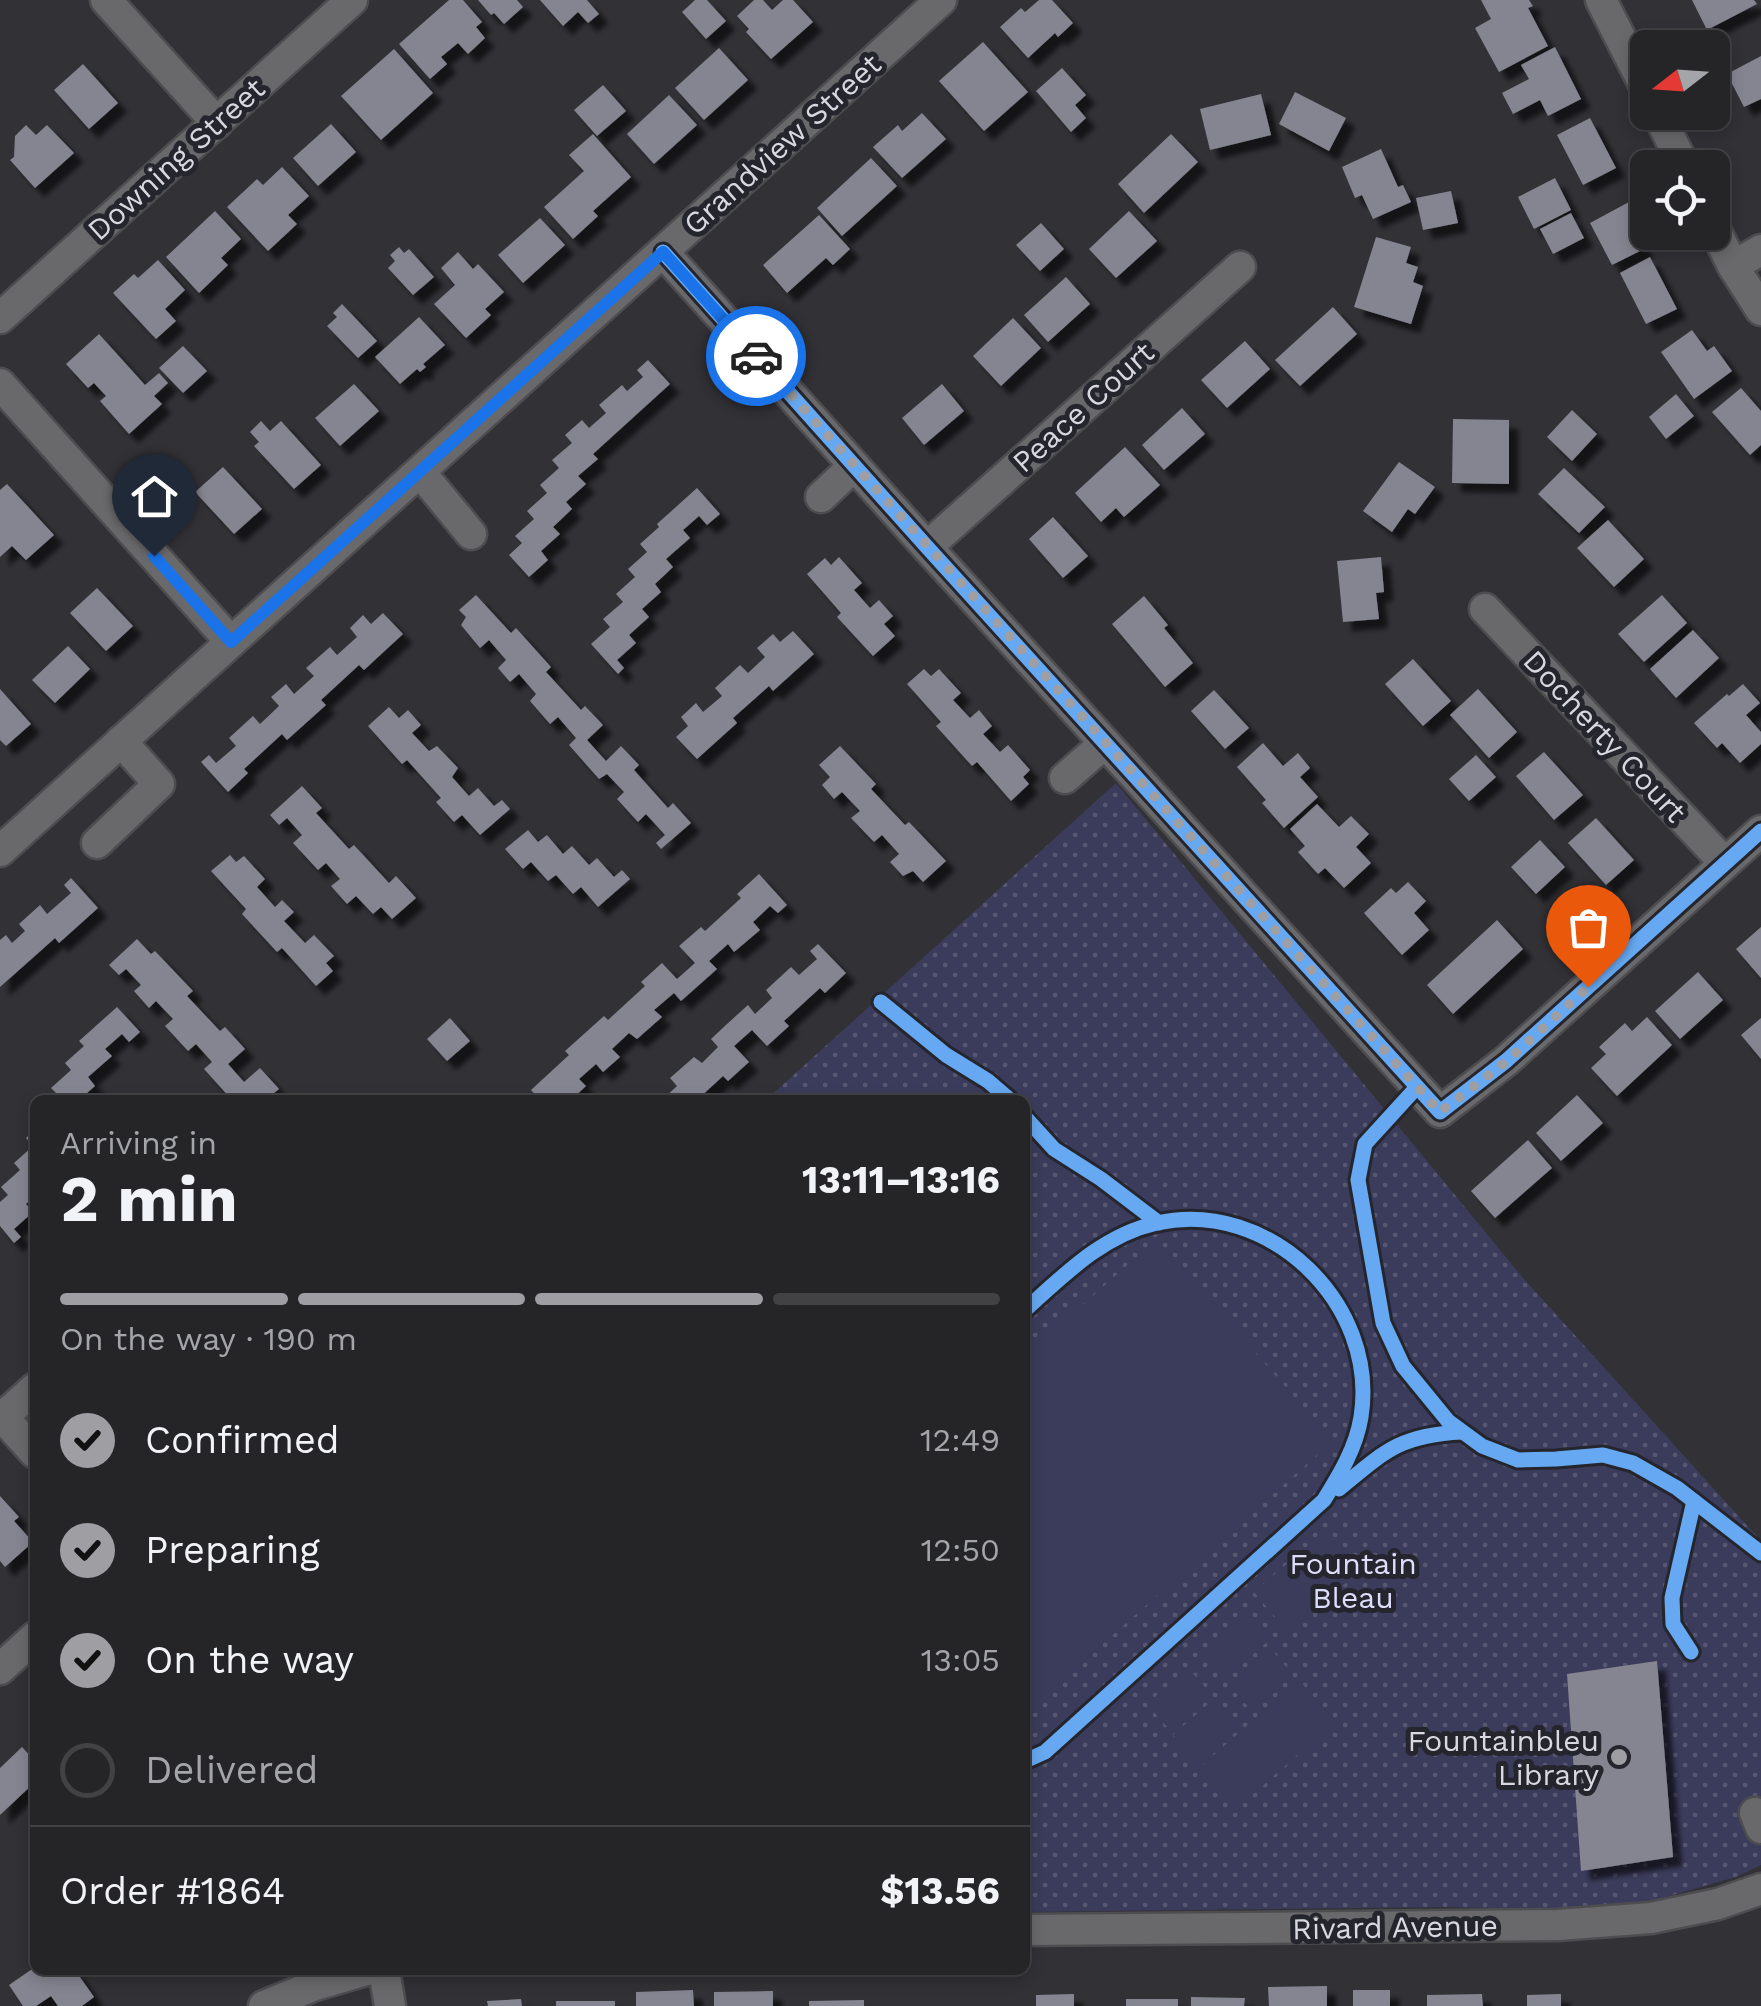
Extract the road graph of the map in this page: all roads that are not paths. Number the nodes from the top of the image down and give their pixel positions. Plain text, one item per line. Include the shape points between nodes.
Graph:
1 (106, 0) edge
2 (352, 0) edge
3 (941, 0) edge
4 (1601, 0) edge
5 (1630, 57) edge
6 (217, 122) junction
7 (1725, 250) edge
8 (1761, 250) edge
9 (663, 252) junction
10 (1733, 266) junction
11 (1240, 267) dead end
12 (1761, 310) edge
13 (0, 318) edge
14 (0, 384) edge
15 (854, 466) junction
16 (420, 472) junction
17 (821, 497) dead end
18 (471, 534) dead end
19 (928, 548) junction
20 (1486, 609) dead end
21 (231, 642) junction
22 (121, 742) junction
23 (1105, 743) junction
24 (1065, 778) dead end
25 (1761, 830) edge
26 (97, 842) dead end
27 (0, 852) edge
28 (1725, 863) junction
29 (30, 1392) edge
30 (2, 1416) edge
31 (30, 1447) edge
32 (30, 1642) edge
33 (0, 1669) edge
34 (1761, 1890) edge
35 (1030, 1930) edge
36 (349, 1975) edge
37 (385, 1975) edge
38 (264, 2006) edge
39 (390, 2006) edge

1 - 6 street
2 - 6 street, Downing Street
3 - 9 street, Grandview Street
4 - 5 street
6 - 13 street, Downing Street
7 - 10 street
8 - 10 street
9 - 15 street
9 - 16 street, Grandview Street
10 - 12 street
11 - 19 street, Peace Court
14 - 21 street
15 - 17 street
15 - 19 street
16 - 18 street
16 - 21 street, Grandview Street
19 - 23 street
20 - 28 street, Docherty Court
21 - 22 street, Grandview Street
22 - 26 street via 160,784
22 - 27 street, Grandview Street
23 - 24 street
23 - 28 street via 1440,1112 1506,1062
25 - 28 street
29 - 30 street
30 - 31 street
32 - 33 street
34 - 35 street, Rivard Avenue via 1651,1918 1558,1925
36 - 38 street
37 - 39 street

